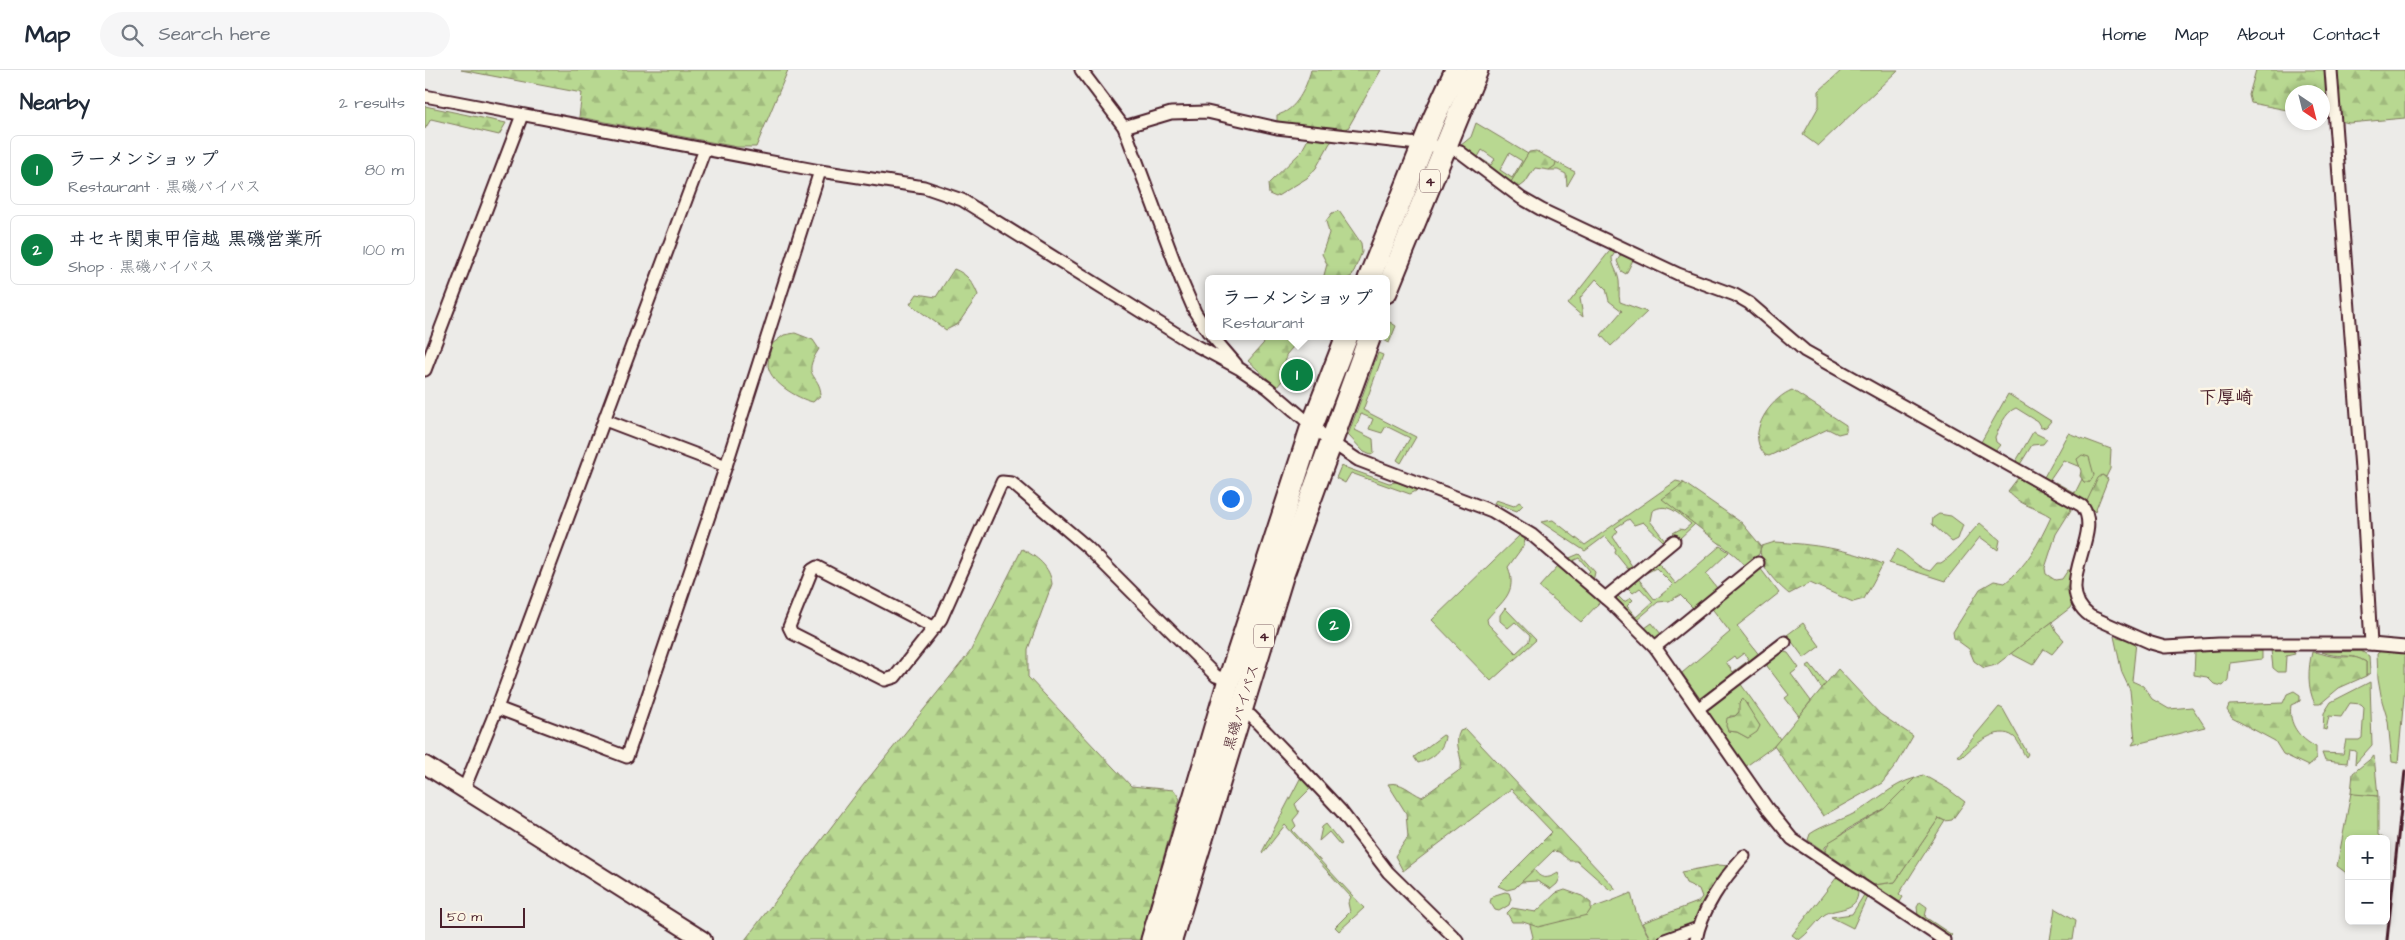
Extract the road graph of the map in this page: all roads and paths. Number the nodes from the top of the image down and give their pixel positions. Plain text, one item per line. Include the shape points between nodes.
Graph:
1 (1081, 70) edge
2 (1456, 70) edge
3 (1477, 70) edge
4 (2331, 70) edge
5 (425, 96) edge
6 (522, 115) junction
7 (1124, 127) junction
8 (1434, 146) junction
9 (705, 150) junction
10 (820, 171) junction
11 (1371, 275) edge
12 (1390, 280) edge
13 (1205, 327) edge
14 (1215, 340) edge
15 (1345, 340) edge
16 (1369, 340) edge
17 (1240, 369) junction
18 (425, 370) edge
19 (605, 420) junction
20 (1312, 426) junction
21 (1331, 442) junction
22 (726, 466) junction
23 (1674, 540) dead end
24 (1758, 563) dead end
25 (1605, 598) junction
26 (935, 628) junction
27 (1785, 642) dead end
28 (2371, 644) junction
29 (1655, 647) junction
30 (2405, 648) edge
31 (1229, 680) junction
32 (497, 708) junction
33 (1699, 708) junction
34 (1239, 713) junction
35 (425, 765) edge
36 (465, 789) junction
37 (1744, 856) dead end
38 (1698, 928) junction
39 (703, 940) edge
40 (1152, 940) edge
41 (1171, 940) edge
42 (1457, 940) edge
43 (1665, 940) edge
44 (1696, 940) edge
45 (1943, 940) edge

1 - 7 street
2 - 8 highway, 4
3 - 8 highway, 4
4 - 28 street
5 - 6 street
6 - 9 street
6 - 18 street
7 - 8 street via 1171,113 1207,112 1277,128
7 - 13 street via 1182,282
8 - 11 highway, 4
8 - 12 highway, 4
8 - 28 street via 1459,152 1542,210 1677,274 1735,295 1805,351 2082,506 2089,518 2075,588 2081,609 2091,616 2165,647
9 - 10 street
9 - 19 street
10 - 17 street via 924,187 962,200 1189,341
10 - 22 street
14 - 17 street
15 - 20 highway, 黒磯バイパス / 4
16 - 21 highway, 黒磯バイパス / 4
17 - 20 street
19 - 22 street
19 - 32 street
20 - 21 street
20 - 31 highway, 黒磯バイパス / 4
21 - 25 street via 1359,460 1493,512 1519,526
21 - 34 highway, 黒磯バイパス / 4
22 - 32 street via 627,757
23 - 25 street
24 - 29 street
25 - 29 street
26 - 26 street via 817,567 812,570 789,627 792,633 885,680 895,677
26 - 31 street via 1002,482 1013,483 1087,547 1216,676
27 - 33 street
28 - 30 street
29 - 33 street
31 - 40 highway, 黒磯バイパス / 4
32 - 36 street
33 - 45 street via 1792,839
34 - 41 highway, 黒磯バイパス / 4
34 - 42 street via 1251,716 1341,811 1388,872
35 - 36 street
36 - 39 street
37 - 38 street via 1711,902
38 - 43 street
38 - 44 street

